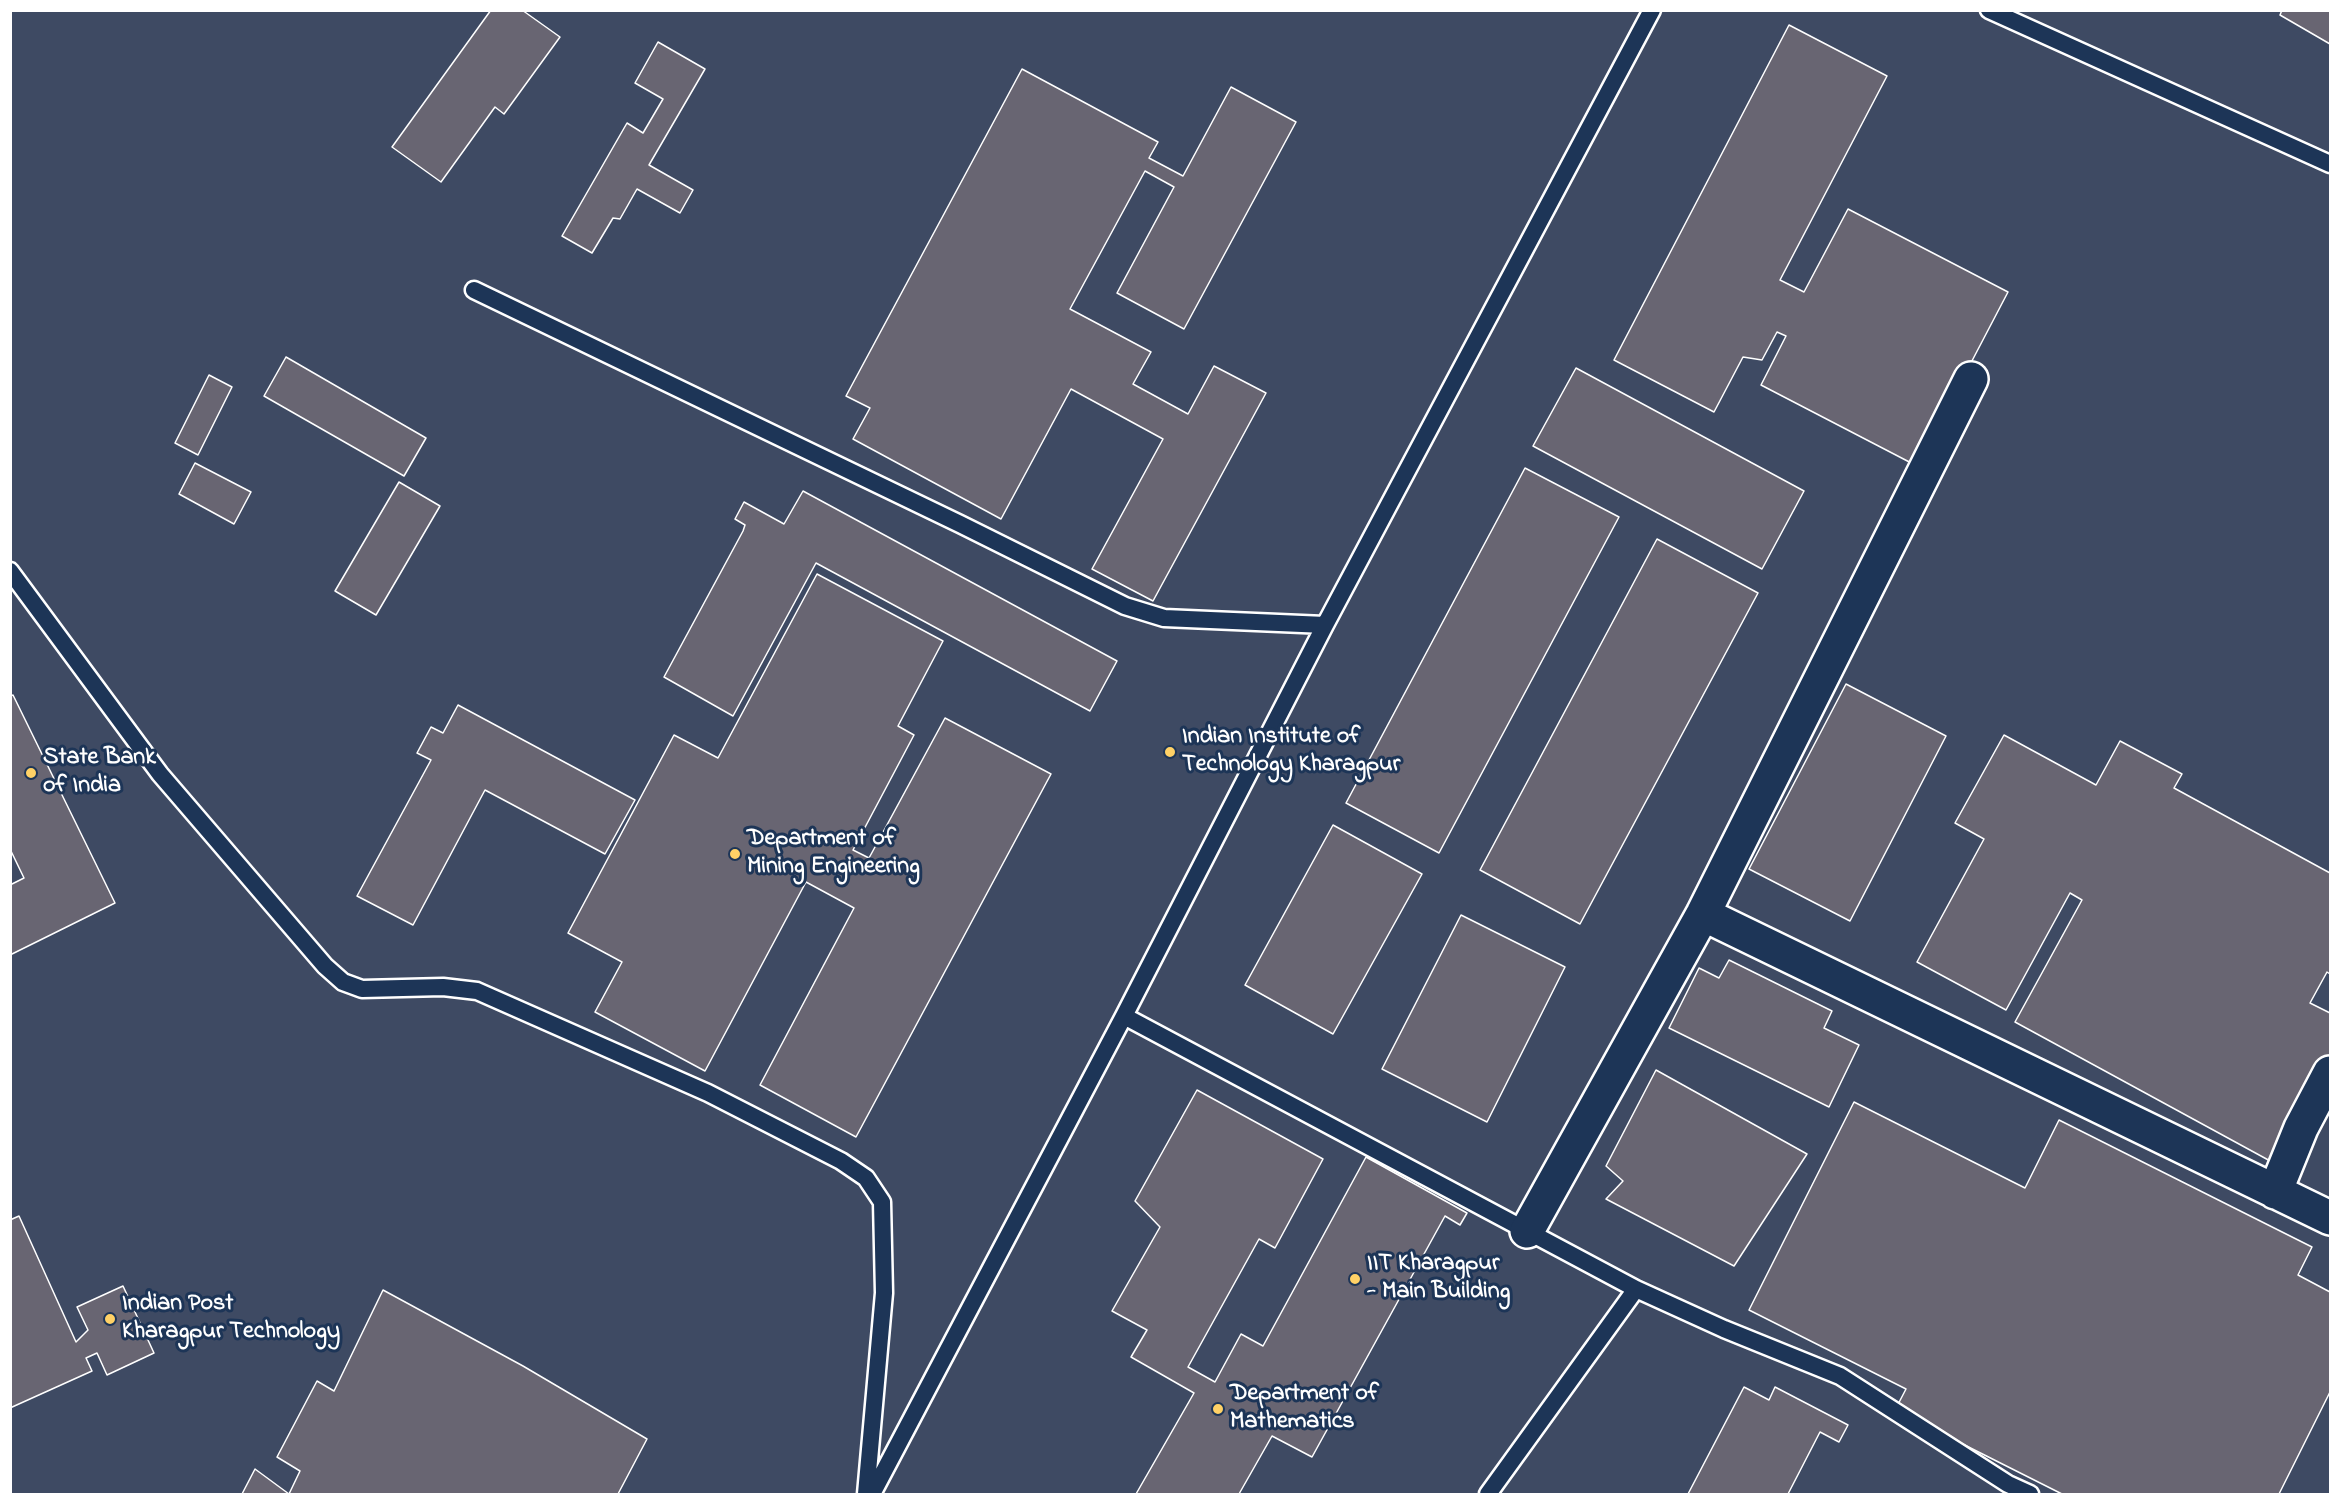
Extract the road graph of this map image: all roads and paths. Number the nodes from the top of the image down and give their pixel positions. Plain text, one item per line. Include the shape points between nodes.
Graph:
1 (1652, 10) edge
2 (1989, 10) edge
3 (2331, 164) edge
4 (474, 290) dead end
5 (1971, 379) dead end
6 (10, 571) edge
7 (1325, 625) junction
8 (1703, 914) junction
9 (1124, 1016) junction
10 (2331, 1072) edge
11 (2275, 1192) junction
12 (2331, 1218) edge
13 (1527, 1231) junction
14 (1636, 1289) junction
15 (2004, 1489) edge
16 (866, 1494) edge
17 (872, 1494) edge
18 (1488, 1494) edge
19 (2030, 1494) edge

1 - 7 lane
2 - 3 lane
4 - 7 lane via 1125,606 1164,618
5 - 8 street
6 - 16 lane via 160,774 343,982 362,989 443,987 477,992 708,1093 841,1161 866,1178 882,1202 884,1293
7 - 9 lane
8 - 11 street
8 - 13 street
9 - 13 lane
9 - 17 lane
10 - 11 street via 2301,1128
11 - 12 street
13 - 14 lane
14 - 15 lane via 1840,1376
14 - 18 lane
15 - 19 lane

